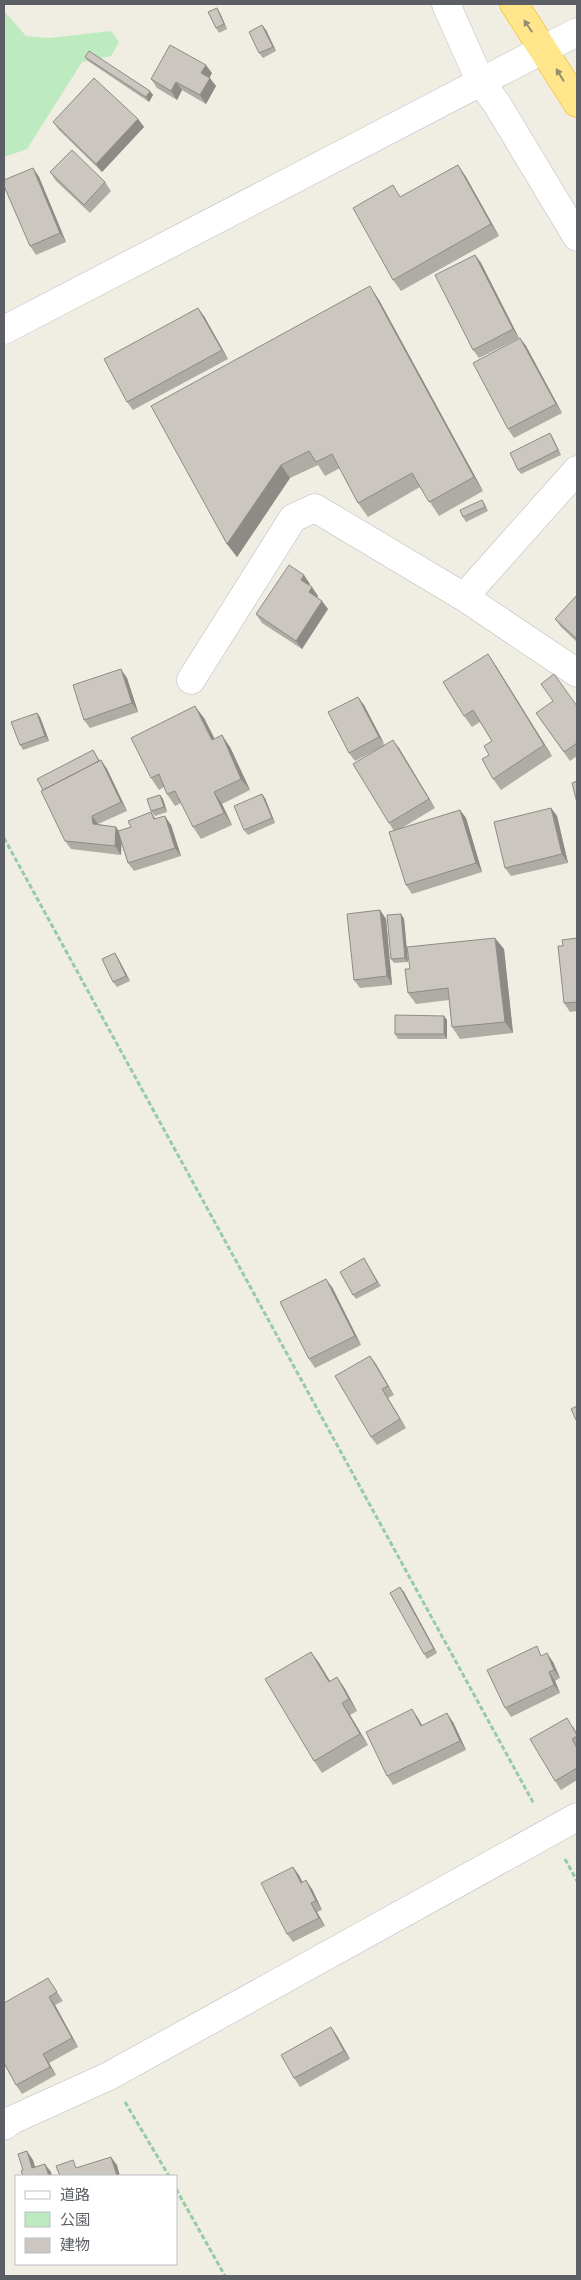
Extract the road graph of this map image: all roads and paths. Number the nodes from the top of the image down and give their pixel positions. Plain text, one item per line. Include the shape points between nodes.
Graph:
1 (446, 4) edge
2 (514, 4) edge
3 (577, 32) edge
4 (543, 48) junction
5 (480, 81) junction
6 (577, 103) edge
7 (577, 237) edge
8 (4, 330) edge
9 (577, 470) edge
10 (464, 596) junction
11 (577, 673) edge
12 (191, 680) dead end
13 (4, 838) edge
14 (577, 1817) edge
15 (550, 1832) junction
16 (109, 2076) junction
17 (6, 2117) edge
18 (168, 2175) edge
19 (178, 2193) edge
20 (225, 2276) edge

1 - 5 street
4 -> 2 highway
3 - 4 street
4 - 5 street
6 -> 4 highway
5 - 7 street
5 - 8 street
9 - 10 street
10 - 11 street
10 - 12 street via 315,508 292,518
13 - 15 path
14 - 15 street
15 - 16 street
16 - 17 street
16 - 18 path
19 - 20 path

